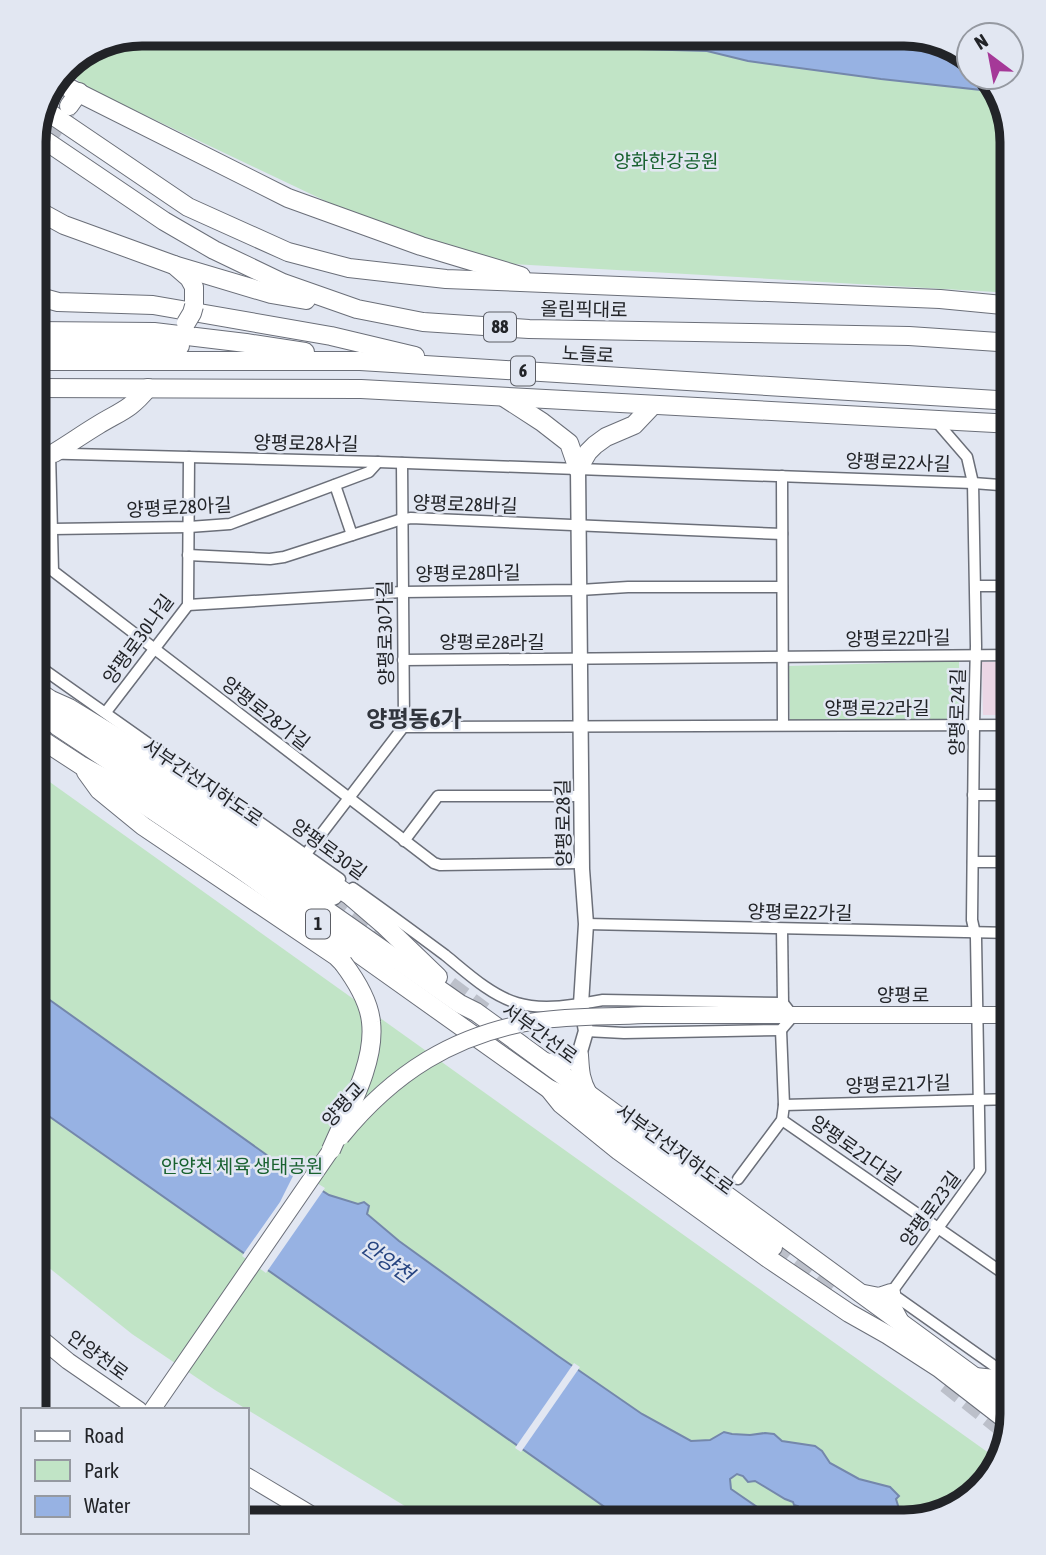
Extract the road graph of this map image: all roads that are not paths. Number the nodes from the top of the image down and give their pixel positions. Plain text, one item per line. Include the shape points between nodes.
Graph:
1 (62, 87) edge
2 (50, 114) edge
3 (46, 141) edge
4 (46, 215) edge
5 (174, 265) junction
6 (544, 283) junction
7 (46, 299) edge
8 (1000, 305) edge
9 (358, 309) junction
10 (46, 331) edge
11 (154, 332) junction
12 (1000, 342) edge
13 (46, 345) edge
14 (274, 348) junction
15 (46, 361) edge
16 (360, 361) junction
17 (462, 368) junction
18 (46, 388) edge
19 (148, 388) junction
20 (502, 397) junction
21 (1000, 400) edge
22 (653, 405) junction
23 (935, 420) junction
24 (1000, 423) edge
25 (46, 453) edge
26 (52, 453) junction
27 (189, 457) junction
28 (378, 462) junction
29 (402, 463) junction
30 (578, 470) junction
31 (782, 476) junction
32 (972, 483) junction
33 (335, 485) junction
34 (1000, 485) edge
35 (401, 520) junction
36 (579, 526) junction
37 (189, 527) junction
38 (52, 529) junction
39 (782, 534) junction
40 (352, 535) junction
41 (188, 555) junction
42 (975, 586) junction
43 (1000, 586) edge
44 (782, 587) junction
45 (580, 590) junction
46 (402, 592) junction
47 (188, 604) junction
48 (155, 649) junction
49 (975, 655) junction
50 (1000, 655) edge
51 (783, 657) junction
52 (580, 659) junction
53 (403, 660) junction
54 (46, 671) edge
55 (46, 708) edge
56 (46, 710) edge
57 (106, 712) junction
58 (783, 725) junction
59 (974, 725) junction
60 (1000, 725) edge
61 (581, 726) junction
62 (403, 727) junction
63 (46, 742) edge
64 (82, 766) junction
65 (973, 795) junction
66 (1000, 795) edge
67 (581, 796) junction
68 (349, 799) junction
69 (404, 841) junction
70 (306, 854) junction
71 (973, 862) junction
72 (1000, 862) edge
73 (582, 863) junction
74 (333, 896) tunnel mouth
75 (586, 924) junction
76 (782, 929) junction
77 (975, 933) junction
78 (1000, 933) edge
79 (783, 1003) junction
80 (581, 1004) junction
81 (644, 1015) joint
82 (793, 1016) junction
83 (978, 1016) junction
84 (1000, 1016) edge
85 (782, 1030) junction
86 (586, 1031) junction
87 (579, 1055) junction
88 (545, 1062) junction
89 (549, 1088) junction
90 (588, 1094) junction
91 (1000, 1099) edge
92 (978, 1100) junction
93 (784, 1105) junction
94 (782, 1120) junction
95 (331, 1150) junction
96 (738, 1180) dead end
97 (938, 1229) junction
98 (774, 1247) tunnel mouth
99 (1000, 1271) edge
100 (861, 1293) junction
101 (891, 1293) junction
102 (901, 1324) junction
103 (46, 1343) edge
104 (1000, 1364) edge
105 (975, 1377) junction
106 (1000, 1377) edge
107 (1000, 1397) edge
108 (130, 1407) edge
109 (153, 1408) edge
110 (1000, 1415) edge
111 (248, 1477) edge
112 (303, 1509) edge

1 - 6 main road via 74,99 288,198 421,246
2 - 6 main road, 올림픽대로 via 188,207 289,253 349,268 446,279
3 - 9 main road, 올림픽대로 / 88 via 214,250 283,284
4 - 5 main road
5 - 9 main road via 271,294
5 - 11 main road, bridge via 194,287 192,313 176,329
6 - 8 main road, 올림픽대로
7 - 17 main road via 153,305 331,336
9 - 12 main road, 올림픽대로 / 88 via 423,322 529,329 909,336
10 - 11 main road
11 - 14 main road
13 - 14 main road
14 - 16 main road
15 - 16 main road, 노들로 / 6
16 - 17 main road, 노들로 / 6
17 - 21 main road, 노들로 / 6
18 - 19 main road, 6
19 - 20 main road, 6 via 361,389
19 - 26 main road via 126,411
20 - 22 main road, 6
20 - 30 main road via 569,443
22 - 23 main road, 6
22 - 30 main road via 634,425 595,445
23 - 24 main road, 6
23 - 32 street, 양평로24길 via 967,457
25 - 26 street, 양평로28사길
26 - 27 street, 양평로28사길
26 - 38 street, 양평로28가길
27 - 28 street, 양평로28사길
27 - 37 street, 양평로30나길
28 - 29 street, 양평로28사길
28 - 33 street, 양평로28아길 via 369,472
29 - 30 street, 양평로28사길
29 - 35 street, 양평로30가길
30 - 31 street, 양평로22사길
30 - 36 street, 양평로28길
31 - 32 street, 양평로22사길
31 - 39 street
32 - 34 street, 양평로22사길
32 - 42 street, 양평로24길
33 - 37 street, 양평로28아길 via 236,523
33 - 40 street
35 - 36 street, 양평로28바길
35 - 40 street, 양평로28바길
35 - 46 street, 양평로30가길
36 - 39 street
36 - 45 street, 양평로28길
37 - 38 street, 양평로28아길
37 - 41 street, 양평로30나길
38 - 48 street, 양평로28가길 via 53,570
39 - 44 street
40 - 41 street, 양평로28바길 via 270,559
41 - 47 street, 양평로30나길
42 - 43 street
42 - 49 street, 양평로24길
44 - 45 street
44 - 51 street
45 - 46 street, 양평로28마길
45 - 52 street, 양평로28길
46 - 47 street, 양평로28마길
46 - 53 street, 양평로30가길
47 - 48 street, 양평로30나길
48 - 57 street, 양평로30나길
48 - 68 street, 양평로28가길
49 - 50 street, 양평로22마길
49 - 51 street, 양평로22마길
49 - 59 street, 양평로24길
51 - 52 street, 양평로22마길
51 - 58 street
52 - 53 street, 양평로28라길
52 - 61 street, 양평로28길
53 - 62 street, 양평로30가길
54 - 57 street, 양평로30길
55 - 74 main road, 서부간선지하도로 via 120,751
56 - 88 main road, 서부간선로 / 1 via 57,726
57 - 70 street, 양평로30길
58 - 59 street, 양평로22라길
58 - 61 street, 양평로22라길
59 - 60 street, 양평로22라길
59 - 65 street, 양평로24길
61 - 62 street, 양평로22라길
61 - 67 street, 양평로28길
62 - 68 street
63 - 64 main road, 서부간선로 / 1
64 - 89 main road, 서부간선로 / 1 via 248,875
64 - 95 main road, bridge via 99,790 143,826 336,956 356,983 371,1021 371,1041 361,1079
65 - 66 street
65 - 71 street, 양평로24길
67 - 69 street via 438,796
67 - 73 street, 양평로28길
68 - 69 street, 양평로28가길
68 - 70 street
69 - 73 street, 양평로28가길 via 440,865
70 - 80 street, 양평로30길 via 504,998 527,1005
71 - 72 street
71 - 77 street, 양평로24길
73 - 75 street, 양평로28길
75 - 76 street, 양평로22가길
75 - 80 street, 양평로28길
76 - 77 street, 양평로22가길
76 - 79 street
77 - 78 street, 양평로22가길
77 - 83 street, 양평로24길
79 - 80 street via 603,1000
79 - 82 street
80 - 86 street, 양평로28길
81 - 82 main road, 양평로
81 - 95 main road, 양평교, bridge via 538,1021 440,1052 383,1092
82 - 83 main road, 양평로
82 - 85 street
83 - 84 main road, 양평로
83 - 92 street, 양평로23길
85 - 86 street
85 - 93 street
86 - 87 street, 양평로28길
87 - 88 main road via 559,1065
87 - 90 main road
88 - 90 main road, 서부간선로 / 1
89 - 98 main road, 서부간선지하도로 via 568,1097
89 - 110 main road, 서부간선로 / 1 via 561,1104 630,1160 766,1258 939,1368
90 - 100 main road, 서부간선로 / 1
91 - 92 street, 양평로21가길
92 - 93 street, 양평로21가길
92 - 97 street, 양평로23길 via 981,1170
93 - 94 street
94 - 96 street
94 - 97 street, 양평로21다길
95 - 109 main road, 양평교
97 - 99 street, 양평로21다길
97 - 101 street, 양평로23길
100 - 101 main road via 879,1297
100 - 102 main road, 서부간선로 / 1
101 - 102 main road
101 - 104 street
102 - 105 main road, 서부간선로 / 1
103 - 108 main road, 안양천로
105 - 106 main road
105 - 107 main road, 서부간선로 / 1
111 - 112 main road

